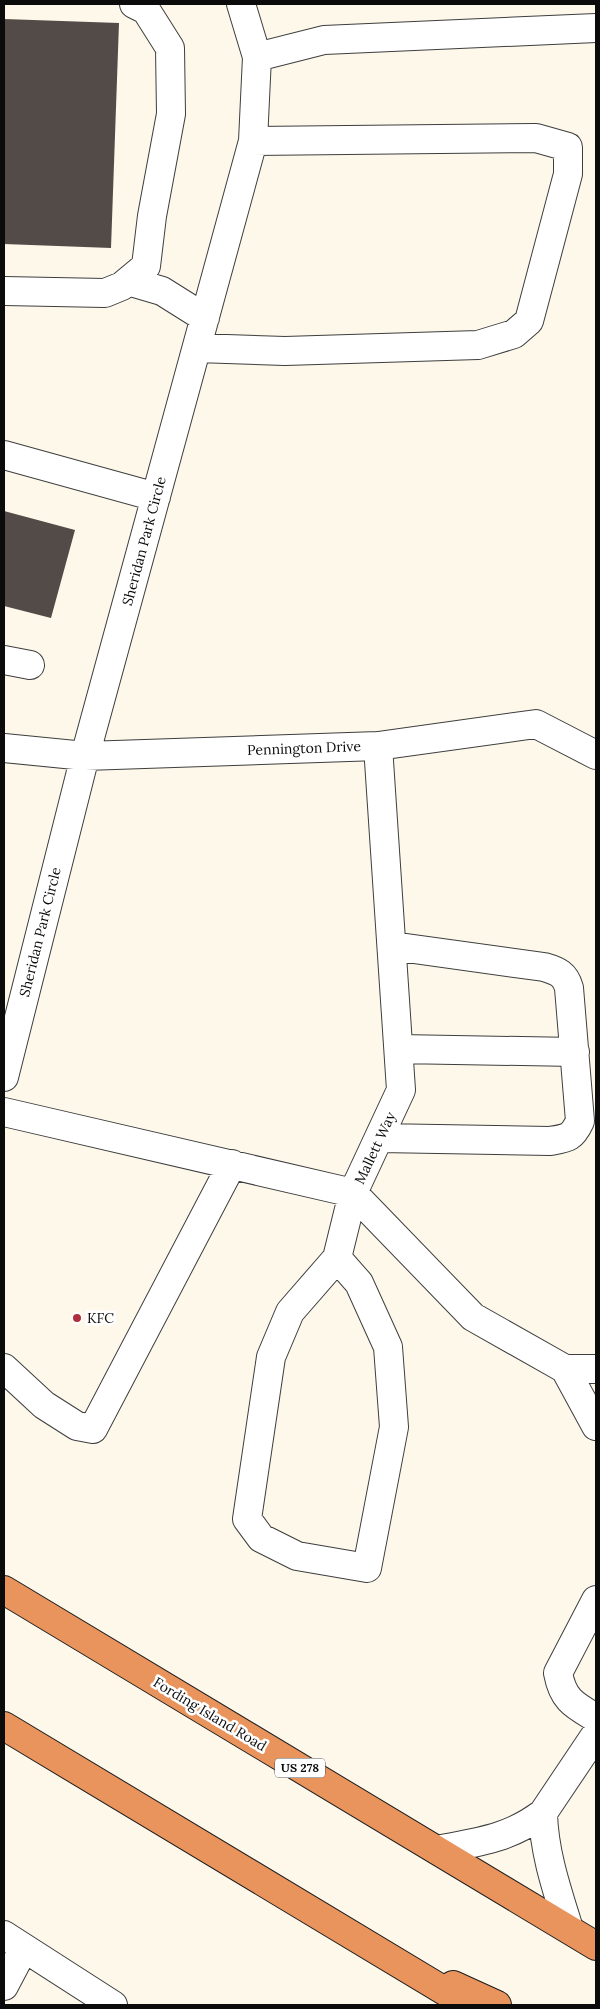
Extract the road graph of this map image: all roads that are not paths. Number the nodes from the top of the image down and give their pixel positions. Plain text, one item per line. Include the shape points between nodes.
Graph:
1 (134, 4) edge
2 (241, 4) edge
3 (596, 28) edge
4 (257, 57) junction
5 (253, 142) junction
6 (128, 281) junction
7 (4, 291) edge
8 (205, 318) junction
9 (197, 348) junction
10 (4, 454) edge
11 (156, 496) junction
12 (378, 746) junction
13 (4, 748) edge
14 (596, 754) edge
15 (85, 756) junction
16 (392, 946) junction
17 (14, 991) edge
18 (399, 1050) junction
19 (575, 1052) junction
20 (4, 1077) edge
21 (4, 1112) edge
22 (380, 1138) junction
23 (232, 1164) junction
24 (353, 1193) junction
25 (338, 1258) junction
26 (4, 1368) edge
27 (596, 1368) edge
28 (565, 1370) junction
29 (596, 1426) edge
30 (4, 1590) edge
31 (596, 1600) edge
32 (596, 1718) edge
33 (4, 1726) edge
34 (596, 1734) edge
35 (543, 1813) junction
36 (436, 1850) junction
37 (569, 1929) junction
38 (14, 1942) edge
39 (596, 1946) edge
40 (379, 1952) junction
41 (4, 1986) edge
42 (113, 2005) edge
43 (468, 2005) edge
44 (497, 2005) edge

1 - 6 street via 146,10 170,48 171,114 146,266
2 - 4 street, Sheridan Park Circle
3 - 4 street via 324,40
4 - 5 street, Sheridan Park Circle
5 - 8 street, Sheridan Park Circle
5 - 9 street via 536,138 568,148 568,174 529,322 514,334 478,345 285,351
6 - 7 street via 105,294
6 - 8 street via 162,291
8 - 9 street, Sheridan Park Circle
9 - 11 street, Sheridan Park Circle
10 - 11 street
11 - 15 street, Sheridan Park Circle
12 - 14 street, Pennington Drive via 536,724
12 - 15 street, Pennington Drive
12 - 16 street, Mallett Way
13 - 15 street, Pennington Drive
15 - 17 street, Sheridan Park Circle
16 - 18 street, Mallett Way
16 - 19 street via 544,967 559,972 566,978 569,988
17 - 20 street, Sheridan Park Circle
18 - 19 street
18 - 22 street, Mallett Way via 402,1090
19 - 22 street via 580,1121 574,1133 566,1139
21 - 23 street, Mallett Way
22 - 24 street, Mallett Way
23 - 24 street, Mallett Way
23 - 26 street via 93,1429 77,1426 44,1405
24 - 25 street
24 - 28 street via 473,1317
25 - 25 street via 290,1312 271,1358 247,1519 261,1538 297,1556 367,1568 394,1427 388,1347 359,1283
27 - 28 street
28 - 29 street
30 - 36 highway, Fording Island Road / US 278
31 - 32 street via 558,1673 566,1697
33 - 40 highway
34 - 35 street
35 - 36 street via 510,1833
35 - 37 street via 548,1860
36 - 37 highway, Fording Island Road / US 278
37 - 39 highway, Fording Island Road / US 278
38 - 41 street
38 - 42 street
40 - 43 highway
40 - 44 highway

